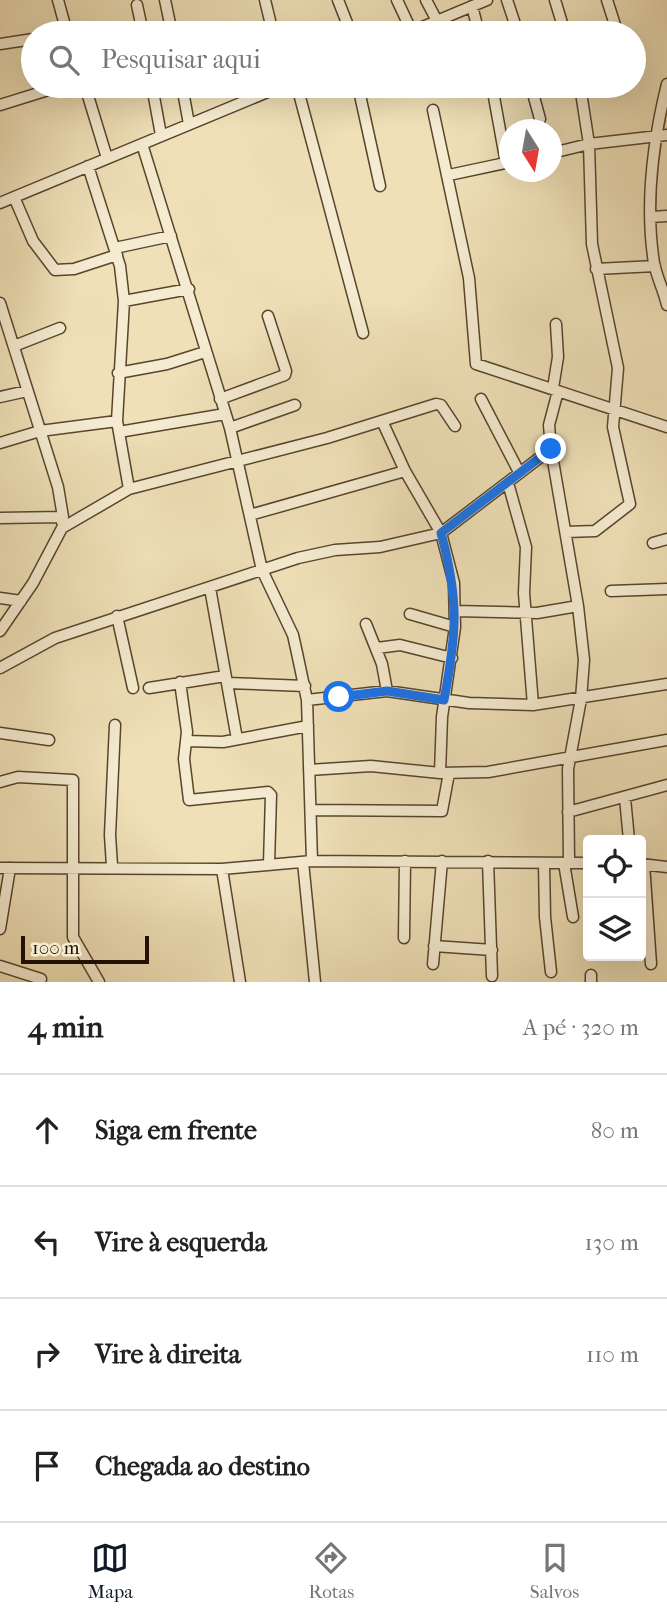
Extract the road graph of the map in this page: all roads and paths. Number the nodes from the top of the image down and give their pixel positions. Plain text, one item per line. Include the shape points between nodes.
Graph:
1 (58, 0) edge
2 (165, 0) edge
3 (265, 0) edge
4 (338, 0) edge
5 (397, 0) edge
6 (426, 0) edge
7 (487, 0) edge
8 (507, 0) edge
9 (555, 0) edge
10 (607, 0) edge
11 (137, 5) dead end
12 (472, 6) junction
13 (62, 21) edge
14 (140, 21) edge
15 (169, 21) edge
16 (270, 21) edge
17 (346, 21) edge
18 (406, 21) edge
19 (438, 21) joint
20 (476, 21) edge
21 (513, 21) edge
22 (561, 21) edge
23 (614, 21) edge
24 (21, 41) edge
25 (0, 44) edge
26 (667, 85) edge
27 (22, 98) edge
28 (89, 98) edge
29 (154, 98) edge
30 (184, 98) edge
31 (253, 98) edge
32 (300, 98) edge
33 (361, 98) edge
34 (494, 98) edge
35 (534, 98) edge
36 (582, 98) edge
37 (0, 105) edge
38 (433, 110) dead end
39 (540, 119) dead end
40 (499, 120) edge
41 (189, 124) junction
42 (161, 135) junction
43 (662, 135) edge
44 (142, 144) junction
45 (589, 144) junction
46 (562, 150) edge
47 (107, 158) junction
48 (499, 165) edge
49 (88, 166) junction
50 (449, 175) junction
51 (380, 186) dead end
52 (14, 197) junction
53 (0, 203) edge
54 (667, 216) edge
55 (651, 217) junction
56 (172, 236) junction
57 (116, 252) junction
58 (655, 266) junction
59 (596, 269) junction
60 (189, 289) junction
61 (124, 300) junction
62 (0, 303) edge
63 (667, 305) edge
64 (268, 316) dead end
65 (556, 324) dead end
66 (60, 328) dead end
67 (363, 333) dead end
68 (14, 346) junction
69 (205, 352) junction
70 (118, 373) junction
71 (556, 389) junction
72 (27, 391) junction
73 (0, 397) edge
74 (220, 398) junction
75 (481, 399) dead end
76 (295, 405) dead end
77 (613, 409) junction
78 (225, 414) junction
79 (382, 421) junction
80 (455, 426) dead end
81 (118, 427) junction
82 (667, 427) edge
83 (230, 428) junction
84 (40, 431) junction
85 (0, 443) edge
86 (551, 449) junction
87 (239, 459) junction
88 (405, 471) junction
89 (519, 472) junction
90 (508, 483) junction
91 (130, 489) junction
92 (250, 515) junction
93 (0, 518) edge
94 (62, 522) junction
95 (566, 532) junction
96 (441, 533) junction
97 (667, 539) edge
98 (653, 543) dead end
99 (262, 570) junction
100 (210, 588) junction
101 (667, 589) edge
102 (611, 591) dead end
103 (0, 598) edge
104 (21, 601) junction
105 (579, 606) junction
106 (455, 611) junction
107 (525, 613) junction
108 (410, 614) dead end
109 (117, 616) junction
110 (366, 624) dead end
111 (455, 627) junction
112 (0, 631) edge
113 (377, 648) junction
114 (452, 657) junction
115 (0, 668) edge
116 (226, 680) junction
117 (180, 682) junction
118 (667, 684) edge
119 (305, 686) junction
120 (133, 688) dead end
121 (149, 688) dead end
122 (387, 691) junction
123 (581, 699) junction
124 (307, 700) junction
125 (444, 700) junction
126 (533, 705) junction
127 (115, 724) dead end
128 (308, 726) junction
129 (0, 733) edge
130 (237, 739) junction
131 (49, 740) dead end
132 (667, 740) edge
133 (187, 741) junction
134 (569, 758) junction
135 (309, 770) junction
136 (444, 773) junction
137 (0, 782) edge
138 (667, 785) edge
139 (625, 797) junction
140 (311, 810) junction
141 (568, 812) junction
142 (629, 835) edge
143 (307, 861) junction
144 (405, 861) junction
145 (442, 862) junction
146 (488, 862) junction
147 (566, 862) junction
148 (544, 863) junction
149 (583, 863) edge
150 (269, 864) junction
151 (646, 864) edge
152 (111, 866) junction
153 (73, 867) junction
154 (667, 867) edge
155 (5, 868) edge
156 (222, 869) junction
157 (645, 898) edge
158 (573, 917) dead end
159 (0, 929) edge
160 (404, 939) dead end
161 (434, 946) junction
162 (492, 950) junction
163 (433, 964) dead end
164 (651, 964) dead end
165 (0, 966) edge
166 (551, 972) dead end
167 (492, 976) dead end
168 (41, 979) dead end
169 (99, 982) edge
170 (240, 982) edge
171 (314, 982) edge

1 - 13 street
2 - 15 street
3 - 16 street
4 - 17 street
5 - 18 street
6 - 19 street
7 - 12 street
8 - 21 street
9 - 22 street
10 - 23 street
11 - 14 street
12 - 19 street
12 - 20 street
24 - 25 street
26 - 43 street
27 - 37 street
28 - 47 street
29 - 42 street
30 - 41 street
31 - 41 street
32 - 67 street
33 - 51 street
34 - 40 street
35 - 39 street
36 - 45 street
38 - 50 street
41 - 42 street
42 - 44 street
43 - 45 street
43 - 55 street
44 - 47 street
44 - 56 street
45 - 46 street
45 - 59 street
47 - 49 street
48 - 50 street
49 - 52 street
49 - 57 street
50 - 71 street via 469,278 476,364
52 - 53 street
52 - 57 street via 33,241 55,270 74,269
54 - 55 street
55 - 58 street
56 - 57 street
56 - 60 street
57 - 61 street
58 - 59 street
58 - 63 street
59 - 77 street via 618,368
60 - 61 street
60 - 69 street
61 - 70 street
62 - 68 street
64 - 74 street via 285,375
65 - 71 street
66 - 68 street
68 - 72 street
69 - 70 street
69 - 74 street
70 - 81 street
71 - 77 street
71 - 86 street via 549,425
72 - 73 street
72 - 84 street
74 - 78 street
75 - 89 street
76 - 83 street
77 - 82 street
77 - 95 street via 630,506 596,531
78 - 81 street
78 - 83 street
79 - 80 street via 438,405
79 - 87 street
79 - 88 street
81 - 84 street
81 - 91 street
83 - 87 street
84 - 85 street
84 - 94 street
86 - 89 street
86 - 95 street
87 - 91 street
87 - 92 street
88 - 92 street
88 - 96 street
89 - 90 street
90 - 96 street
90 - 107 street via 526,547
91 - 94 street
92 - 99 street
93 - 94 street
94 - 104 street
95 - 105 street
96 - 99 street via 380,547 335,550
96 - 106 street via 454,583
97 - 98 street
99 - 100 street
99 - 119 street via 293,635
100 - 109 street
100 - 116 street
101 - 102 street
103 - 104 street
104 - 112 street
105 - 107 street
105 - 123 street via 584,660
106 - 107 street
106 - 111 street
107 - 126 street
108 - 111 street
109 - 115 street via 55,638
109 - 120 street
110 - 113 street
111 - 114 street
113 - 114 street via 400,645
113 - 122 street
114 - 125 street
116 - 117 street
116 - 119 street
116 - 130 street
117 - 121 street
117 - 133 street
118 - 123 street
119 - 124 street
122 - 124 street
122 - 125 street
123 - 126 street
123 - 134 street
124 - 128 street
125 - 126 street
125 - 136 street
127 - 152 street
128 - 130 street
128 - 135 street
129 - 131 street
130 - 133 street
132 - 134 street
133 - 150 street via 184,759 189,800 270,793
134 - 136 street via 488,772
134 - 141 street
135 - 136 street via 371,766
135 - 140 street
136 - 140 street via 442,811
137 - 153 street via 18,777 73,780
138 - 139 street
139 - 141 street
139 - 142 street
140 - 143 street
141 - 147 street
143 - 144 street
143 - 150 street
143 - 171 street
144 - 145 street
144 - 160 street
145 - 146 street
145 - 161 street
146 - 148 street
146 - 162 street
147 - 148 street
147 - 149 street
147 - 158 street
148 - 166 street
150 - 156 street
151 - 154 street
152 - 153 street
152 - 156 street
153 - 155 street
153 - 169 street via 73,937
155 - 159 street
156 - 170 street
157 - 164 street
161 - 162 street
161 - 163 street
162 - 167 street
165 - 168 street

